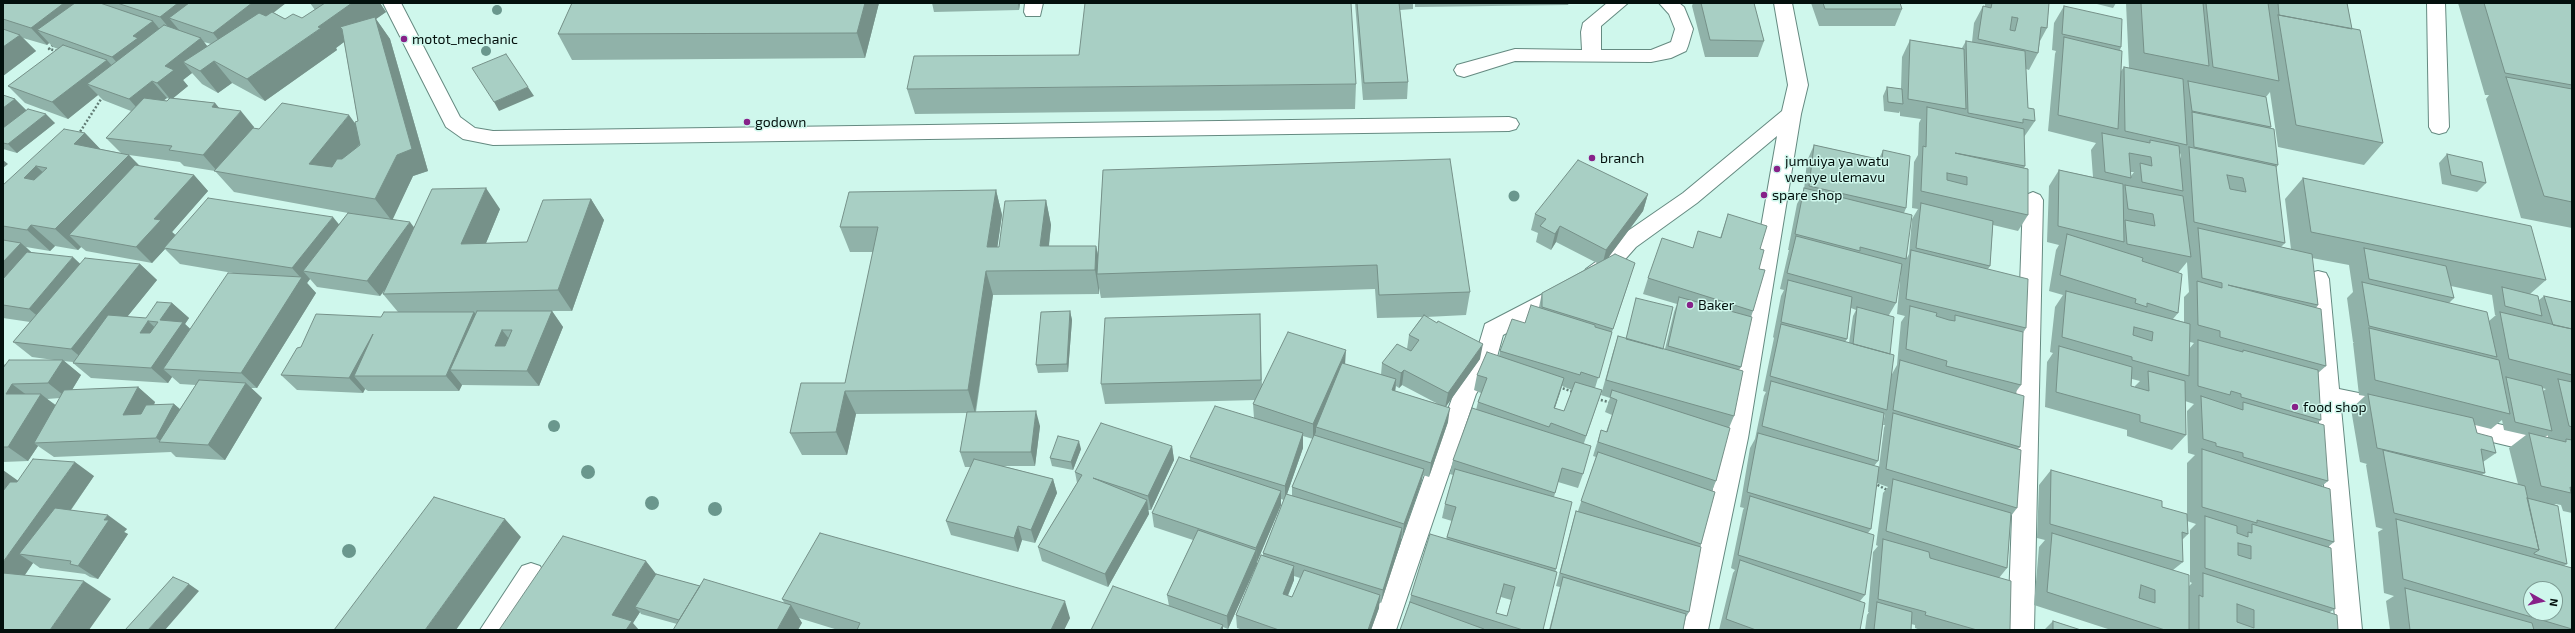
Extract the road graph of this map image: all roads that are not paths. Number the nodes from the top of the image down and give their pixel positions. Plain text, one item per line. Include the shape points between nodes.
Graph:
1 (392, 3) edge
2 (1619, 3) edge
3 (1668, 3) edge
4 (1783, 3) edge
5 (2436, 3) edge
6 (1592, 57) junction
7 (1464, 70) dead end
8 (1791, 114) junction
9 (1509, 124) dead end
10 (2439, 127) dead end
11 (2033, 200) dead end
12 (2318, 278) dead end
13 (2329, 396) junction
14 (2572, 451) edge
15 (531, 574) dead end
16 (493, 630) edge
17 (1383, 630) edge
18 (1695, 630) edge
19 (2021, 630) edge
20 (2349, 630) edge

1 - 9 street via 453,122 470,134 493,138
2 - 6 street via 1592,23
3 - 6 street via 1677,11 1684,29 1679,46 1651,56
4 - 8 street via 1798,85
5 - 10 street
6 - 7 street via 1515,55
8 - 17 street via 1690,198 1629,241 1605,267 1492,330 1484,364 1466,390
8 - 18 street via 1736,438
11 - 19 street
12 - 13 street
13 - 14 street
13 - 20 street
15 - 16 street

